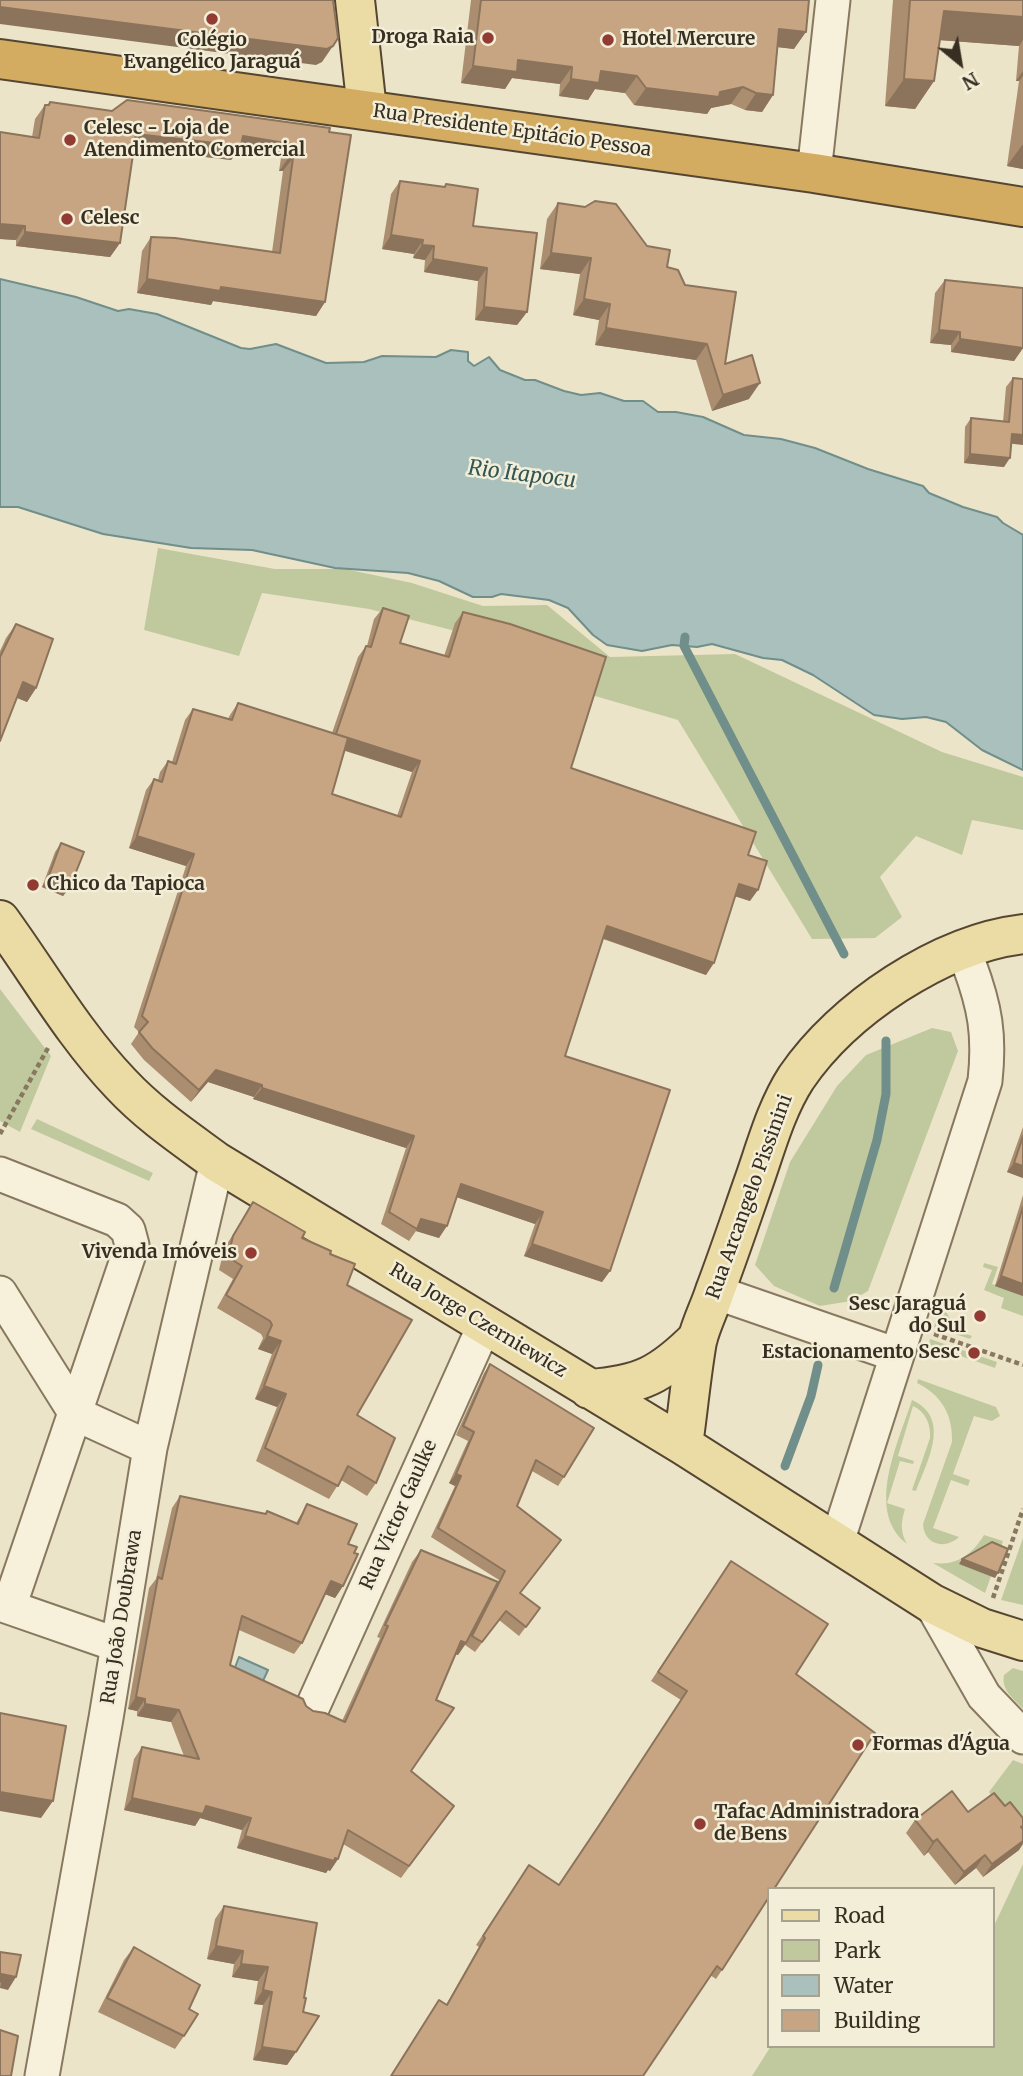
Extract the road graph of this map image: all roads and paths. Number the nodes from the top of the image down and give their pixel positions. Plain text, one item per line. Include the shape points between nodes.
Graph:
1 (355, 0) edge
2 (833, 0) edge
3 (0, 59) edge
4 (367, 110) junction
5 (814, 173) junction
6 (1023, 207) edge
7 (0, 920) edge
8 (1023, 934) edge
9 (969, 964) dead end
10 (67, 1014) junction
11 (0, 1134) edge
12 (217, 1162) junction
13 (2, 1182) edge
14 (715, 1292) junction
15 (0, 1293) edge
16 (485, 1324) junction
17 (698, 1338) junction
18 (902, 1340) junction
19 (1023, 1364) edge
20 (589, 1390) junction
21 (76, 1414) junction
22 (683, 1446) junction
23 (150, 1448) junction
24 (1023, 1509) edge
25 (1017, 1528) junction
26 (1023, 1530) edge
27 (837, 1542) junction
28 (931, 1603) junction
29 (5, 1605) edge
30 (1000, 1634) edge
31 (118, 1645) junction
32 (971, 1675) junction
33 (313, 1706) dead end
34 (1023, 1737) edge
35 (42, 2076) edge

1 - 4 main road
2 - 5 street
3 - 4 highway, Rua Presidente Epitácio Pessoa
4 - 5 highway, Rua Presidente Epitácio Pessoa
5 - 6 highway, Rua Presidente Epitácio Pessoa
7 - 10 main road, Rua Jorge Czerniewicz
8 - 14 main road, Rua Arcangelo Pissinini via 935,962 884,993 823,1045 796,1078 781,1107
9 - 18 street via 985,1018 985,1080
10 - 11 path
10 - 12 main road, Rua Jorge Czerniewicz via 121,1084 155,1117
12 - 16 main road, Rua Jorge Czerniewicz
12 - 23 street, Rua João Doubrawa
13 - 21 street via 117,1220 128,1230 132,1245
14 - 17 main road, Rua Arcangelo Pissinini
14 - 18 street
15 - 21 street
16 - 20 main road, Rua Jorge Czerniewicz
16 - 33 street, Rua Victor Gaulke
17 - 20 main road, Rua Arcangelo Pissinini via 676,1360 646,1378
17 - 22 main road, Rua Arcangelo Pissinini
18 - 19 path
18 - 27 street
20 - 22 main road, Rua Jorge Czerniewicz
21 - 23 street
21 - 29 street
22 - 27 main road, Rua Jorge Czerniewicz
23 - 31 street, Rua João Doubrawa
24 - 25 path
25 - 26 path
25 - 30 path
27 - 28 main road, Rua Jorge Czerniewicz
28 - 30 main road, Rua Jorge Czerniewicz
28 - 32 street
29 - 31 street
30 - 32 street via 980,1650
31 - 35 street, Rua João Doubrawa
32 - 34 street via 995,1710

